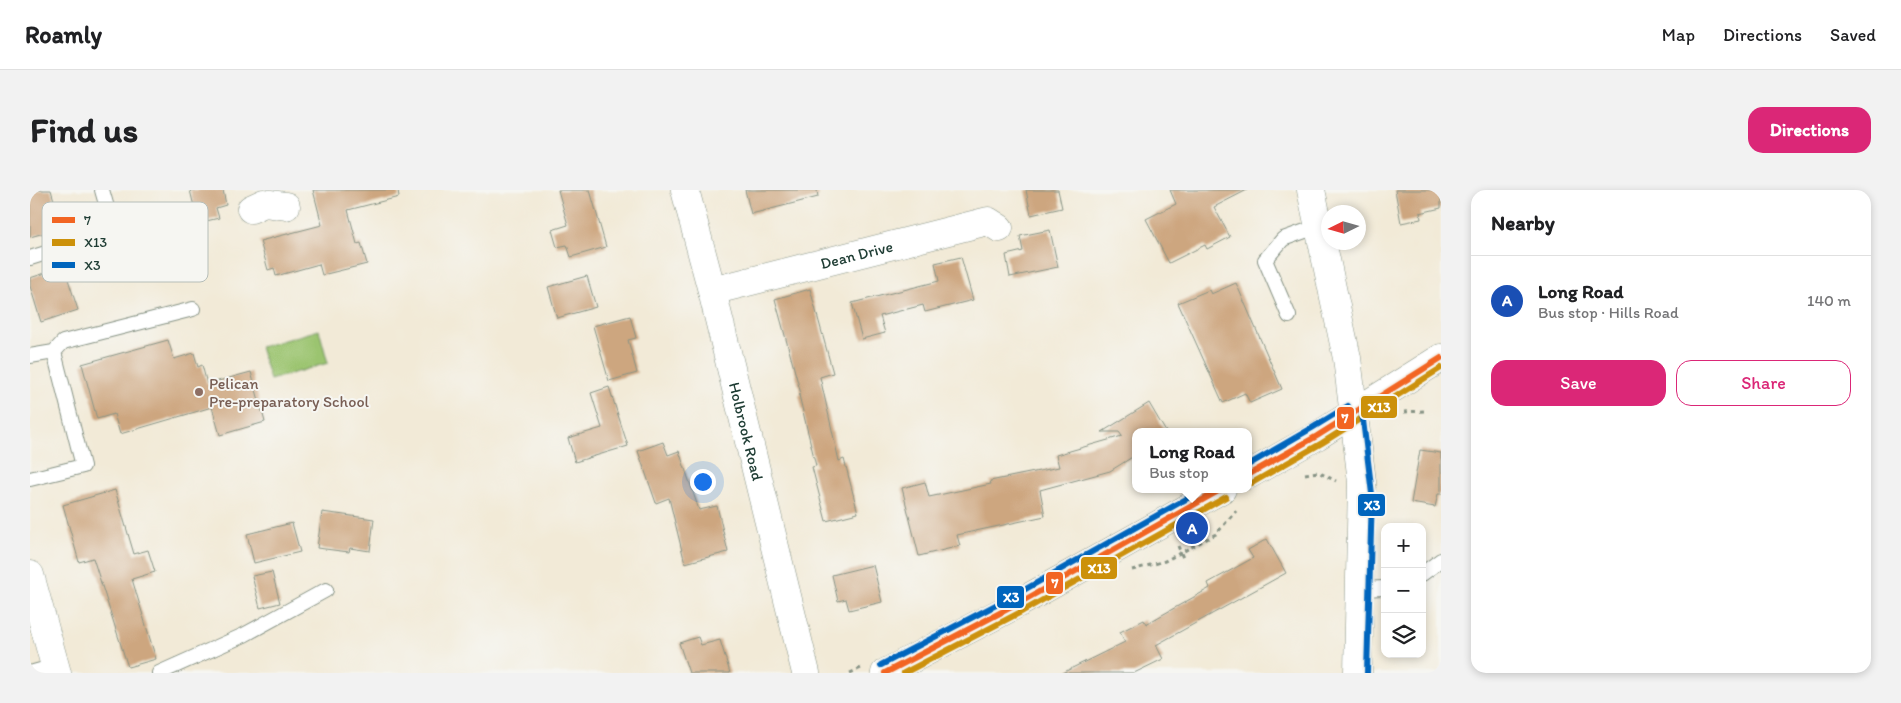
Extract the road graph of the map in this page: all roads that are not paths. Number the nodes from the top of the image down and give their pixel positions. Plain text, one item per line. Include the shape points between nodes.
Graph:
1 (685, 190) edge
2 (1311, 190) edge
3 (1319, 226) junction
4 (999, 228) dead end
5 (42, 254) edge
6 (30, 258) edge
7 (712, 291) junction
8 (193, 309) dead end
9 (1290, 316) dead end
10 (54, 352) junction
11 (30, 356) edge
12 (1441, 358) edge
13 (1353, 413) junction
14 (1252, 473) edge
15 (30, 479) edge
16 (1215, 493) edge
17 (1441, 560) edge
18 (1426, 571) edge
19 (30, 575) edge
20 (1373, 588) edge
21 (326, 590) dead end
22 (47, 670) edge
23 (159, 673) edge
24 (806, 673) edge
25 (885, 673) edge
26 (1358, 673) edge

1 - 7 main road, Holbrook Road
2 - 3 main road
3 - 9 lane via 1283,240 1265,260
3 - 13 main road via 1347,358
4 - 7 main road, Dean Drive via 988,221
5 - 6 lane
7 - 24 main road, Holbrook Road
8 - 10 lane via 62,342
10 - 11 lane
10 - 15 lane via 83,466
12 - 13 main road
13 - 14 main road
13 - 20 main road
16 - 25 main road via 1019,603
17 - 18 lane
19 - 22 main road
20 - 26 main road
21 - 23 lane via 244,636

